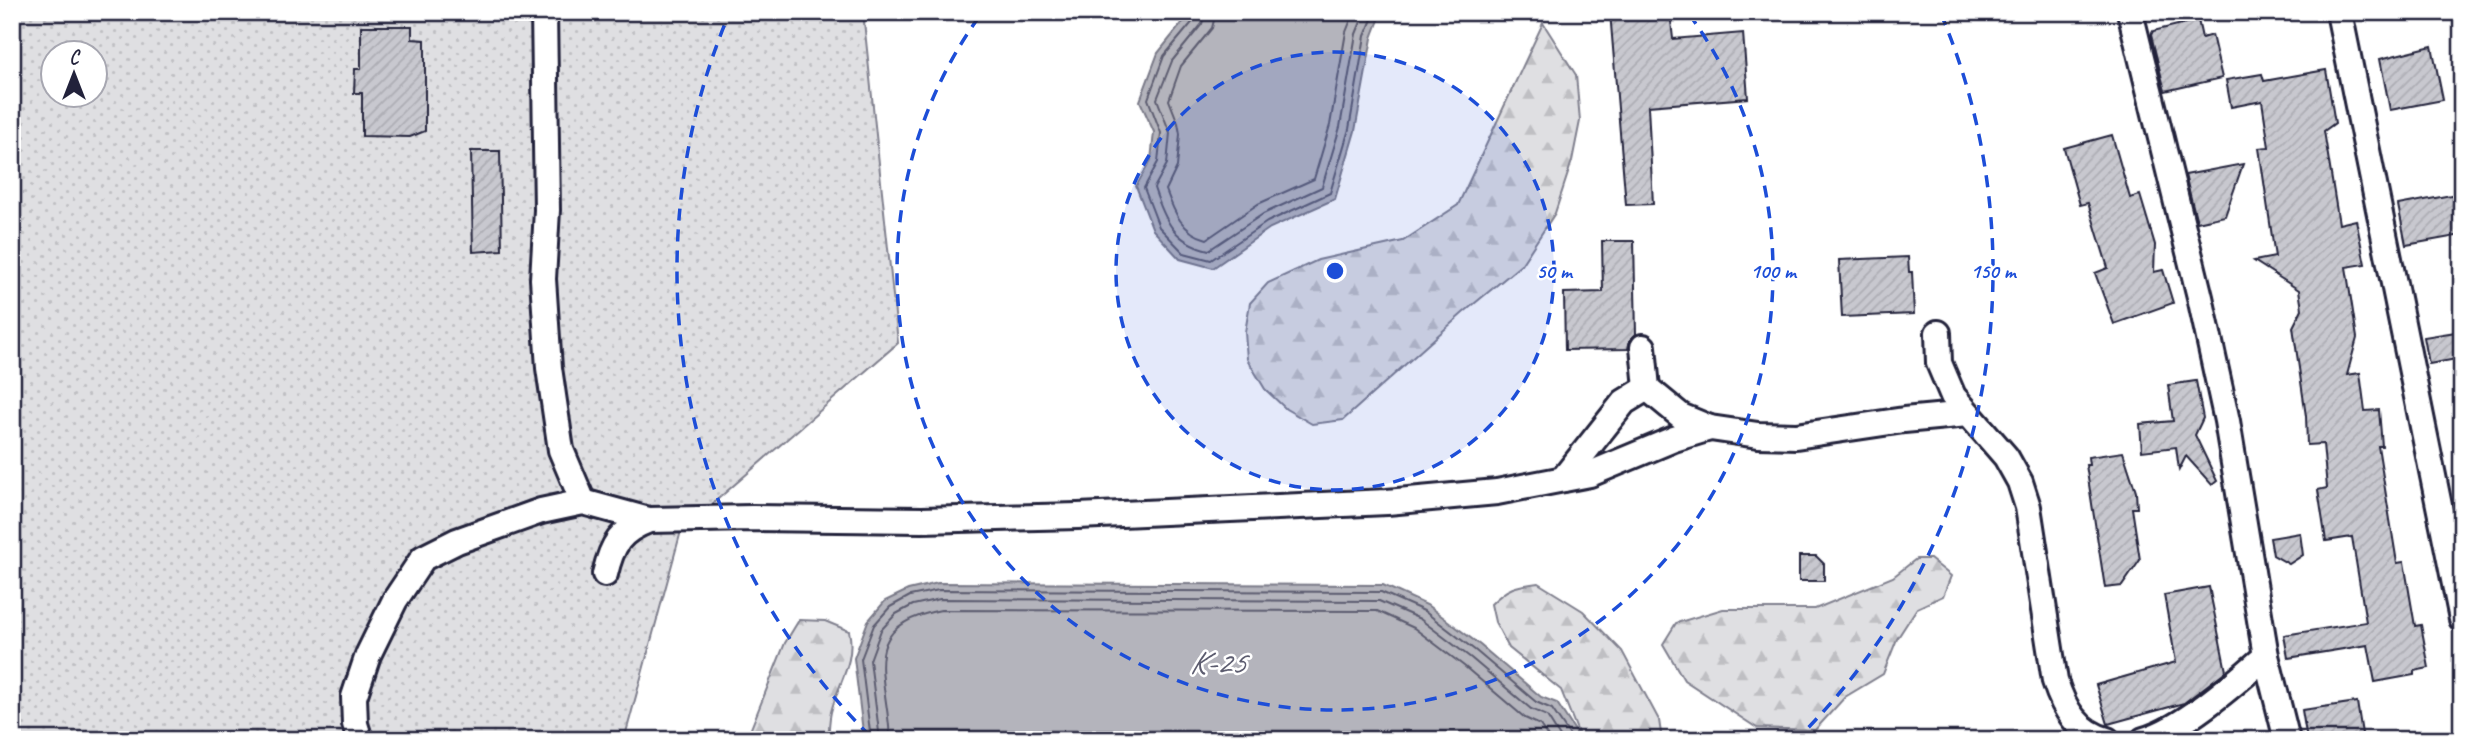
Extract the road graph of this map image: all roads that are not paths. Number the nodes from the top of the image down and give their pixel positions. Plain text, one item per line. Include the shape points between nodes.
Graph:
1 (544, 12) edge
2 (2130, 12) edge
3 (2339, 12) edge
4 (1938, 332) dead end
5 (1643, 347) dead end
6 (1647, 388) junction
7 (1968, 414) junction
8 (1710, 428) junction
9 (1563, 479) junction
10 (583, 502) junction
11 (649, 520) junction
12 (606, 574) dead end
13 (2462, 619) edge
14 (2266, 656) junction
15 (360, 740) edge
16 (2107, 740) edge
17 (2144, 740) edge
18 (2287, 740) edge

1 - 10 street via 544,279 549,368 561,450
2 - 14 street via 2221,396
3 - 13 street
4 - 7 street via 1939,363 1953,396
5 - 6 street
6 - 8 street via 1681,416
6 - 9 street via 1624,402
7 - 8 street via 1796,436
7 - 16 street via 2006,457 2024,495 2060,697 2081,728
8 - 9 street via 1590,474
9 - 11 street via 1497,492 1256,509 935,519
10 - 11 street
10 - 15 street via 541,511 424,558 395,600 368,655 354,697
11 - 12 street via 619,539
14 - 17 street via 2197,711
14 - 18 street

